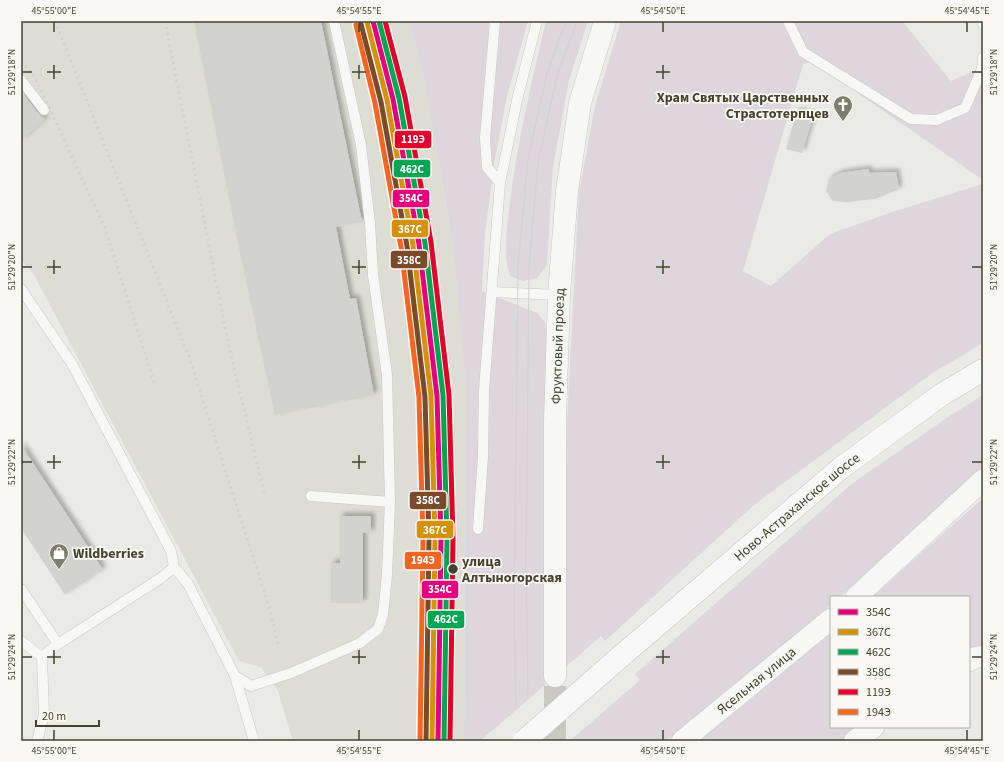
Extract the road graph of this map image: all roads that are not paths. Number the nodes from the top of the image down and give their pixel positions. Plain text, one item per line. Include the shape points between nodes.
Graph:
1 (334, 21) edge
2 (495, 21) edge
3 (537, 21) edge
4 (605, 21) edge
5 (788, 21) edge
6 (982, 21) edge
7 (983, 24) edge
8 (983, 57) edge
9 (21, 80) edge
10 (44, 110) dead end
11 (500, 183) junction
12 (21, 289) edge
13 (492, 292) junction
14 (559, 295) junction
15 (983, 370) edge
16 (983, 480) edge
17 (312, 496) dead end
18 (390, 502) junction
19 (478, 529) dead end
20 (174, 566) junction
21 (21, 589) edge
22 (857, 596) edge
23 (830, 619) edge
24 (21, 641) edge
25 (58, 644) junction
26 (983, 656) edge
27 (42, 658) junction
28 (970, 660) edge
29 (235, 676) junction
30 (555, 676) tunnel mouth
31 (873, 728) edge
32 (37, 741) edge
33 (254, 741) edge
34 (524, 741) edge
35 (682, 741) edge
36 (854, 741) edge

1 - 18 lane via 361,145 387,375
2 - 11 lane via 485,138 486,168
3 - 11 lane
4 - 14 street, Фруктовый проезд via 580,103 567,191
5 - 8 lane via 803,52 911,119 938,120 965,108 982,69
6 - 7 lane
9 - 10 lane
11 - 13 lane
12 - 20 lane via 72,364 171,552
13 - 14 lane
13 - 19 lane via 484,390
14 - 30 street, Фруктовый проезд via 555,421
15 - 34 main road, Ново-Астраханское шоссе, bridge via 941,395 841,468
16 - 22 street
17 - 18 lane
18 - 29 lane via 387,575 383,615 378,629 360,643 264,682 251,686
20 - 25 lane via 161,578
20 - 29 lane via 188,584
21 - 25 lane
23 - 35 street, Ясельная улица
24 - 27 lane
25 - 27 lane
26 - 28 street
27 - 32 lane via 44,715
29 - 33 lane
31 - 36 street

